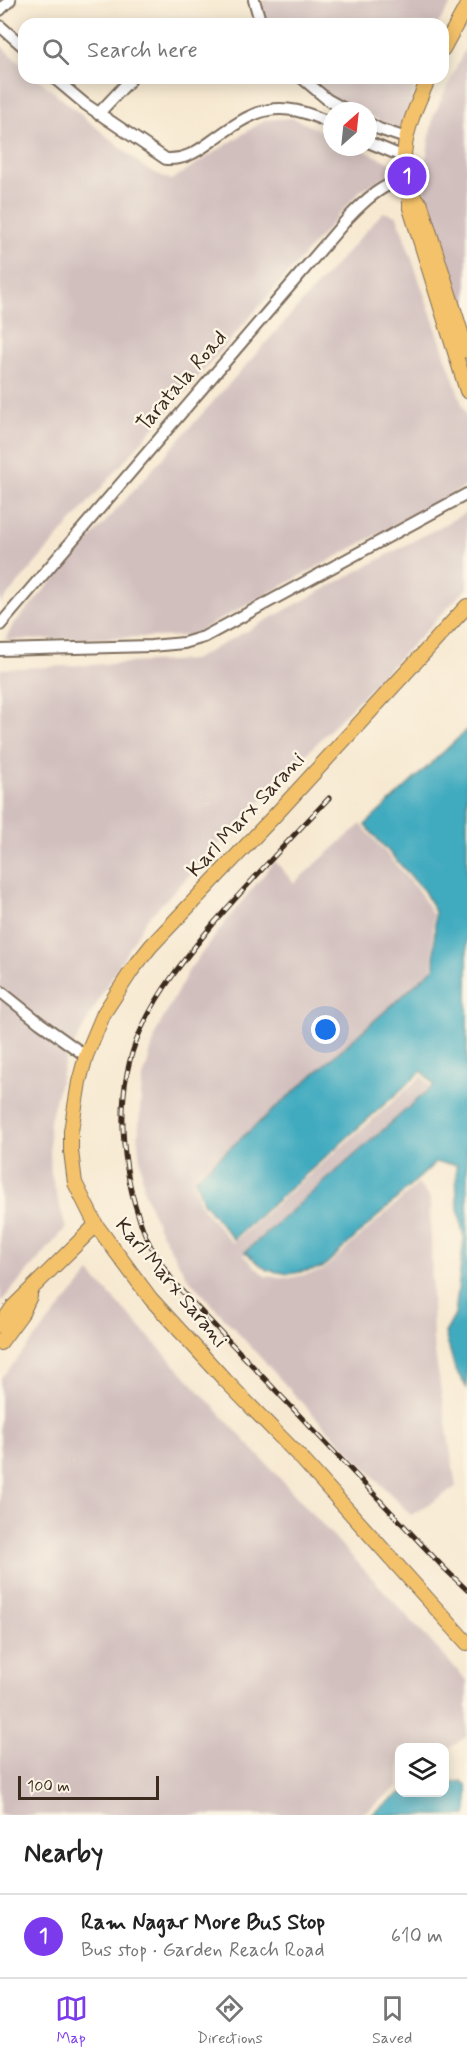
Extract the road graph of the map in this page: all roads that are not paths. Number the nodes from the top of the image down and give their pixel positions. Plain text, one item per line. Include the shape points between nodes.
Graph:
1 (10, 0) edge
2 (254, 0) edge
3 (467, 5) edge
4 (0, 10) edge
5 (259, 18) edge
6 (0, 26) edge
7 (449, 38) edge
8 (18, 42) edge
9 (59, 84) edge
10 (126, 84) edge
11 (309, 84) edge
12 (427, 84) edge
13 (332, 102) edge
14 (98, 114) junction
15 (323, 120) edge
16 (377, 128) edge
17 (406, 138) junction
18 (377, 146) edge
19 (404, 156) junction
20 (405, 177) junction
21 (411, 194) junction
22 (467, 351) edge
23 (467, 391) edge
24 (467, 494) edge
25 (467, 606) edge
26 (0, 625) edge
27 (0, 650) edge
28 (0, 991) edge
29 (86, 1056) junction
30 (96, 1225) junction
31 (33, 1288) junction
32 (0, 1326) edge
33 (0, 1343) edge
34 (467, 1642) edge

1 - 4 street
2 - 5 street
3 - 7 main road
6 - 8 street
9 - 14 street
10 - 14 street
11 - 13 street
12 - 17 main road
14 - 15 street via 166,159 192,154 245,118 274,108 290,108
16 - 17 street
17 - 19 main road
18 - 19 street
19 - 20 main road
20 - 21 main road
20 - 26 street, Taratala Road via 368,197 348,218
21 - 22 main road via 422,206
21 - 23 main road via 410,208
24 - 27 street via 204,637 151,646
25 - 29 main road, Karl Marx Sarani via 151,946 110,1004
28 - 29 street
29 - 30 main road, Karl Marx Sarani via 71,1131 71,1151 75,1184
30 - 31 main road
30 - 34 main road, Karl Marx Sarani via 151,1299
31 - 32 main road
31 - 33 main road

